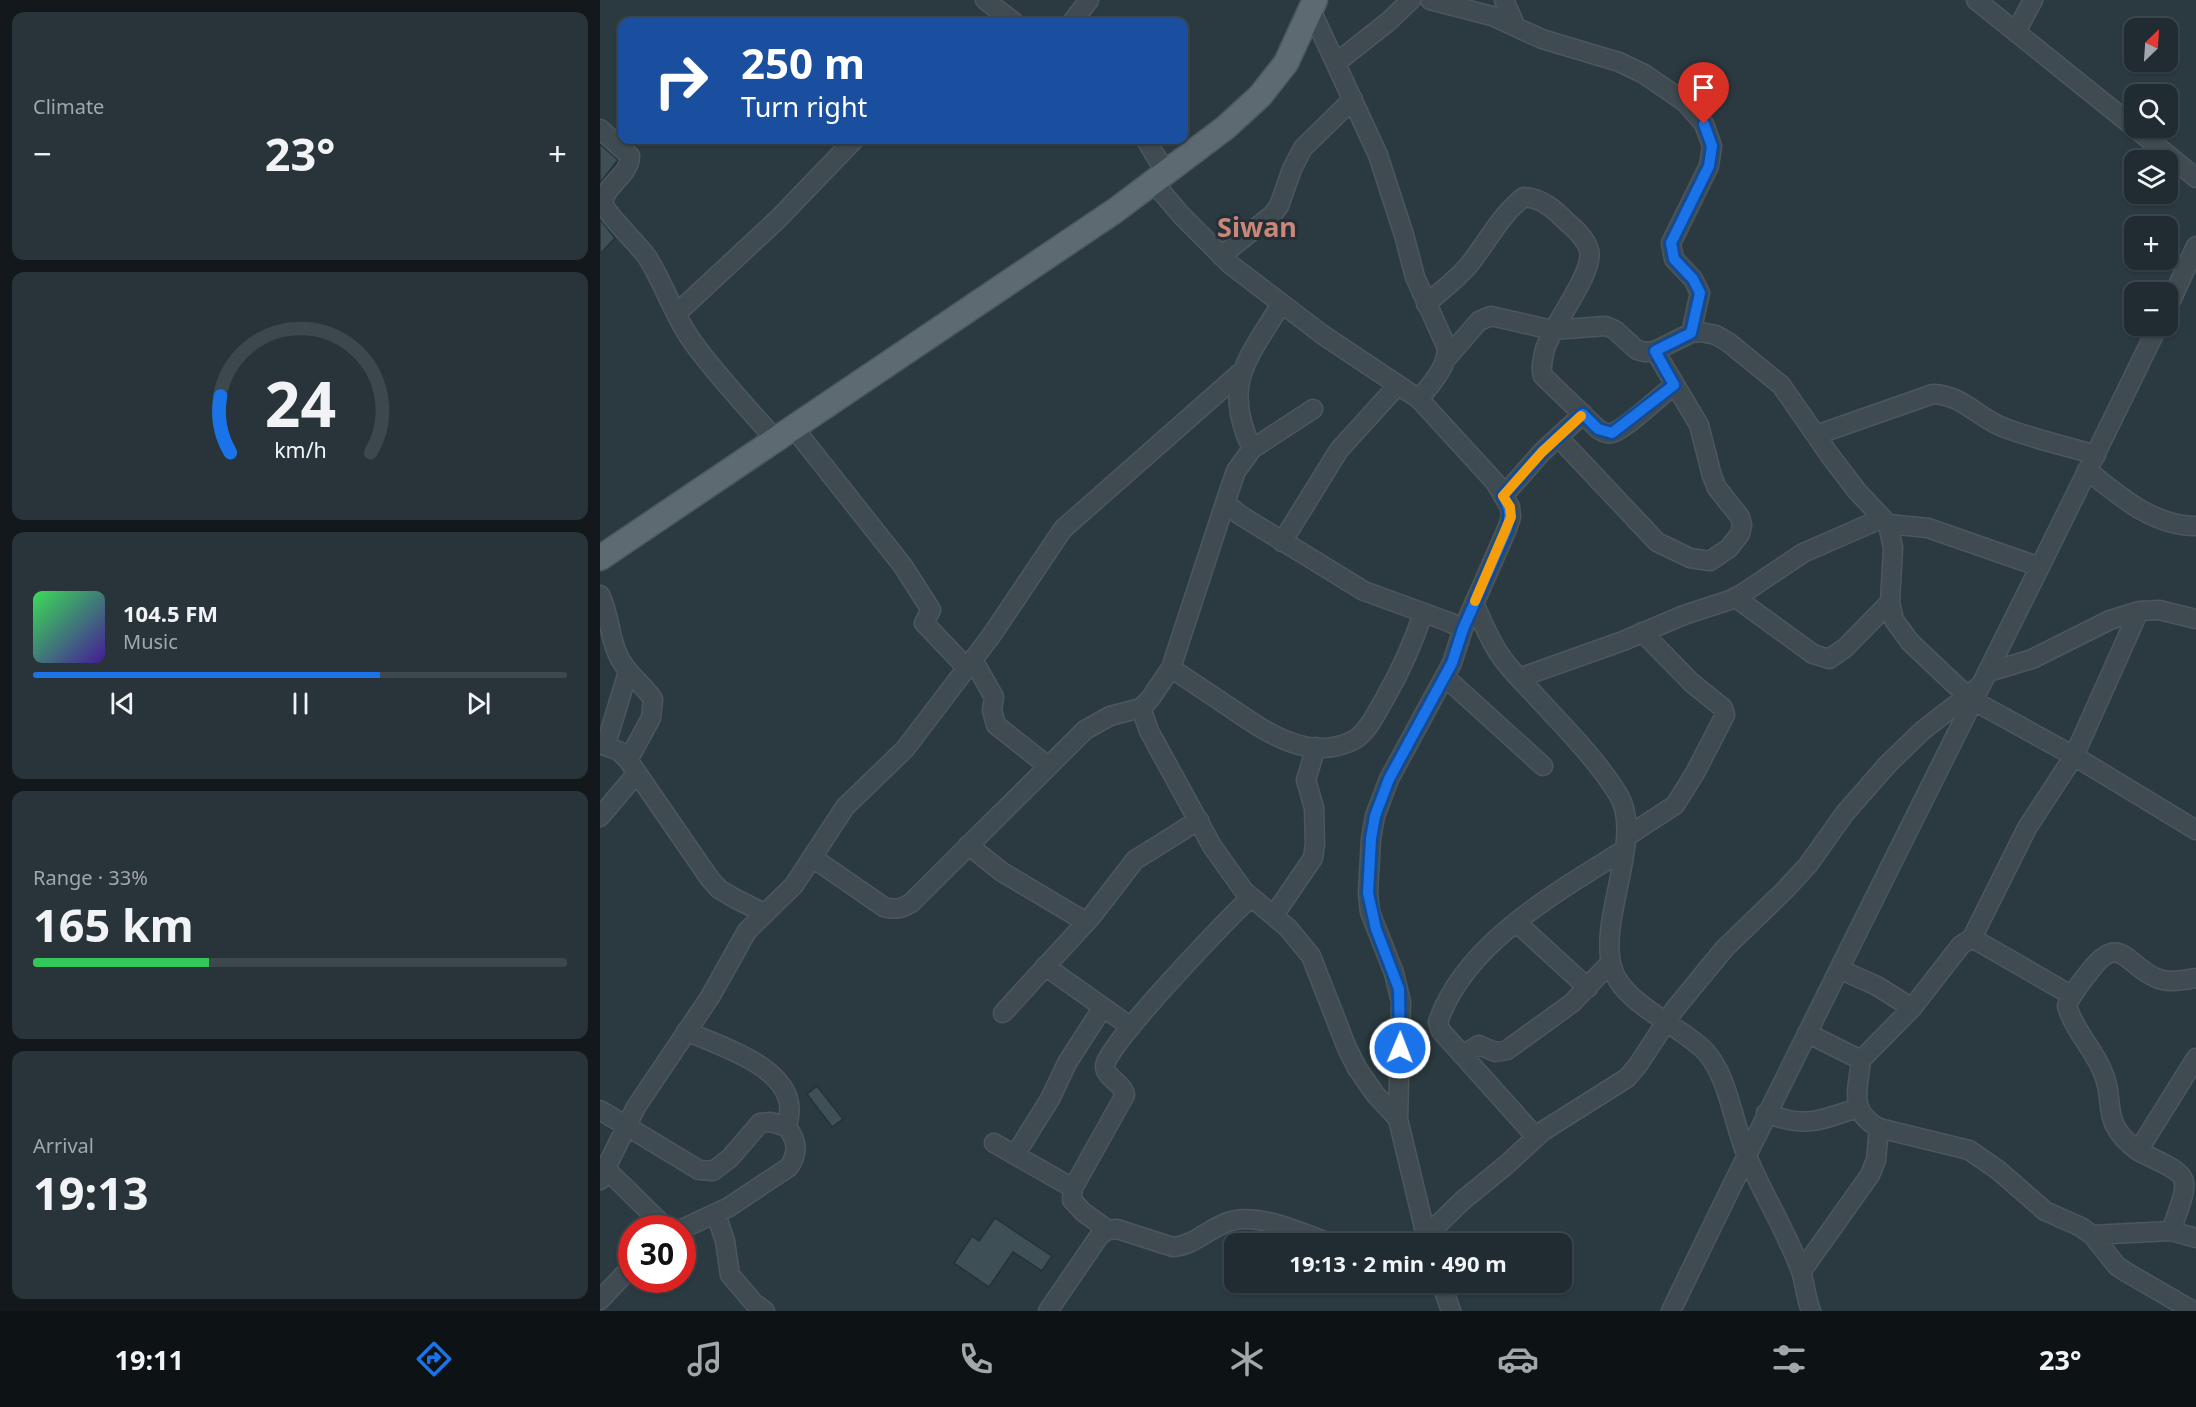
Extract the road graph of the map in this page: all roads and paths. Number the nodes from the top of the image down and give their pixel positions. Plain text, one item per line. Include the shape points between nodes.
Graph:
1 (985, 0) edge
2 (1089, 0) edge
3 (1411, 0) edge
4 (1430, 0) edge
5 (1504, 0) edge
6 (1976, 0) edge
7 (2033, 0) edge
8 (1313, 5) edge
9 (1009, 18) edge
10 (1075, 18) edge
11 (1515, 27) junction
12 (2016, 33) junction
13 (1336, 63) junction
14 (1353, 99) junction
15 (2124, 118) edge
16 (600, 129) edge
17 (2148, 138) edge
18 (850, 144) edge
19 (1147, 144) edge
20 (1160, 178) junction
21 (2196, 178) edge
22 (2196, 246) edge
23 (1221, 256) junction
24 (2178, 285) edge
25 (1281, 304) junction
26 (1426, 304) junction
27 (676, 314) junction
28 (1552, 330) junction
29 (1691, 333) junction
30 (2153, 336) edge
31 (1655, 351) junction
32 (1447, 358) junction
33 (1240, 373) junction
34 (1398, 385) junction
35 (1674, 385) junction
36 (1419, 399) junction
37 (1313, 409) dead end
38 (1583, 414) junction
39 (784, 433) junction
40 (1816, 435) junction
41 (1558, 437) junction
42 (1252, 449) junction
43 (2092, 462) junction
44 (1503, 496) junction
45 (1225, 503) junction
46 (1886, 521) junction
47 (2196, 526) edge
48 (1282, 542) junction
49 (600, 558) edge
50 (2040, 567) junction
51 (600, 595) edge
52 (1736, 598) junction
53 (1890, 602) junction
54 (1474, 603) junction
55 (2139, 611) junction
56 (1423, 613) junction
57 (2196, 619) edge
58 (1463, 629) junction
59 (1642, 632) junction
60 (970, 664) junction
61 (1171, 668) junction
62 (628, 672) junction
63 (1445, 677) junction
64 (1519, 678) junction
65 (1986, 678) junction
66 (1970, 698) junction
67 (1141, 708) junction
68 (603, 744) edge
69 (1316, 747) junction
70 (2074, 756) junction
71 (632, 766) junction
72 (1048, 766) junction
73 (1543, 766) dead end
74 (600, 817) edge
75 (1199, 820) junction
76 (2196, 830) edge
77 (1625, 843) junction
78 (968, 845) junction
79 (813, 858) junction
80 (1251, 897) junction
81 (764, 914) junction
82 (1274, 915) junction
83 (1086, 922) junction
84 (1517, 923) junction
85 (1972, 938) junction
86 (1611, 962) junction
87 (1045, 966) junction
88 (1839, 969) junction
89 (2196, 978) edge
90 (1588, 988) junction
91 (2071, 995) junction
92 (1103, 1007) junction
93 (1912, 1008) junction
94 (1003, 1013) dead end
95 (1665, 1021) junction
96 (1131, 1027) junction
97 (686, 1031) junction
98 (1806, 1033) junction
99 (1462, 1055) junction
100 (2196, 1058) edge
101 (1861, 1060) junction
102 (1858, 1108) junction
103 (600, 1110) edge
104 (1766, 1113) junction
105 (1398, 1119) junction
106 (627, 1126) junction
107 (787, 1126) junction
108 (1879, 1128) junction
109 (1536, 1137) junction
110 (994, 1143) dead end
111 (2138, 1151) junction
112 (1016, 1155) junction
113 (1746, 1155) junction
114 (603, 1174) edge
115 (1073, 1188) junction
116 (716, 1214) junction
117 (651, 1215) edge
118 (696, 1223) edge
119 (1108, 1230) junction
120 (2171, 1231) junction
121 (1298, 1233) edge
122 (1422, 1233) edge
123 (1433, 1233) edge
124 (2092, 1235) junction
125 (2196, 1238) edge
126 (1801, 1272) junction
127 (618, 1281) edge
128 (1445, 1293) edge
129 (600, 1300) edge
130 (765, 1311) edge
131 (1048, 1311) edge
132 (1451, 1311) edge
133 (1671, 1311) edge
134 (1811, 1311) edge
135 (2193, 1311) edge

1 - 9 street
2 - 10 street
3 - 13 street
4 - 11 street via 1477,11
5 - 11 street
6 - 12 street
7 - 12 street
8 - 13 street
8 - 20 main road via 1286,63 1260,96
11 - 29 street via 1644,74 1685,102 1704,124 1712,146 1709,166 1671,243 1674,259 1700,293
12 - 15 street
13 - 14 street
14 - 23 street via 1304,148 1279,206
14 - 26 street via 1378,155
16 - 27 street via 630,156 625,171 604,195 603,204 649,260
17 - 21 street
18 - 27 street via 778,219
19 - 20 street
20 - 23 street via 1182,216
20 - 39 main road
22 - 24 street
23 - 25 street
25 - 33 street
25 - 34 street
26 - 28 street via 1469,265 1518,202 1533,197 1557,212 1589,249 1584,279
26 - 32 street via 1447,348
27 - 39 street via 700,352
28 - 31 street via 1606,326 1637,350
28 - 32 street via 1491,316 1479,321
28 - 38 street via 1541,370 1543,376
29 - 31 street
29 - 40 street via 1716,335 1761,368 1780,385
30 - 43 street
31 - 35 street
32 - 36 street
33 - 42 street via 1241,424
33 - 60 street via 1063,529
34 - 36 street
34 - 48 street via 1339,450
35 - 38 street via 1612,433 1598,429
35 - 41 street via 1699,425 1717,488 1742,525 1729,548 1710,561 1690,558 1657,542
36 - 44 street via 1462,443
37 - 42 street
38 - 41 street
39 - 49 main road
39 - 60 street via 903,566 932,610 924,623
40 - 43 street via 1933,394 1943,394 2003,428
40 - 46 street via 1857,491
41 - 44 street
42 - 45 street via 1236,471
43 - 47 street via 2131,505 2169,521
43 - 50 street
44 - 54 street via 1511,517
45 - 48 street
45 - 61 street
46 - 50 street via 1928,528
46 - 52 street via 1803,553
46 - 53 street via 1893,548
48 - 56 street via 1364,591
50 - 65 street
51 - 62 street via 615,650
52 - 53 street via 1813,654 1829,659
52 - 59 street
53 - 66 street via 1900,630
54 - 58 street
54 - 64 street via 1495,647
55 - 57 street via 2159,610
55 - 65 street via 2110,620
55 - 70 street
56 - 58 street
56 - 69 street via 1407,658 1363,732 1343,744
58 - 63 street
59 - 64 street
59 - 77 street via 1723,708 1725,715 1675,805
60 - 72 street via 994,697 996,725
60 - 79 street via 905,749 837,816
61 - 67 street
61 - 69 street via 1269,734 1301,746
62 - 68 street
62 - 71 street via 653,699 654,708
63 - 73 street
63 - 105 street via 1389,779 1371,839 1370,912 1401,1002
64 - 77 street via 1618,794 1626,809
65 - 66 street
66 - 70 street
66 - 88 street
66 - 95 street via 1922,731 1888,764 1845,813 1808,865 1725,948
67 - 72 street via 1096,722
67 - 75 street via 1153,738
68 - 71 street via 619,751
69 - 82 street via 1306,780 1314,808 1312,858
70 - 76 street
70 - 85 street via 2027,828
71 - 74 street
71 - 81 street via 719,889
72 - 78 street
75 - 80 street via 1234,880
75 - 83 street via 1135,860
77 - 84 street
77 - 86 street via 1612,926
78 - 79 street via 910,903 893,910
78 - 83 street via 1002,872
79 - 81 street via 794,885
80 - 82 street
80 - 96 street
81 - 97 street via 747,931 710,998
82 - 105 street via 1311,956 1357,1068
83 - 87 street
84 - 90 street
84 - 99 street via 1465,971 1441,1012 1441,1031
85 - 91 street
85 - 93 street via 1956,952
86 - 90 street
86 - 95 street via 1623,987
87 - 92 street
87 - 94 street
88 - 93 street
88 - 98 street
89 - 91 street via 2156,978 2111,951 2104,954
90 - 99 street via 1507,1050 1495,1052 1479,1045
91 - 111 street via 2067,1006 2071,1018 2105,1077 2114,1124 2123,1139
92 - 96 street
92 - 112 street
93 - 101 street
95 - 109 street via 1627,1078
95 - 113 street via 1693,1041 1714,1063
96 - 115 street via 1112,1049 1105,1066 1107,1073 1124,1087 1125,1095
97 - 106 street
97 - 107 street via 757,1063 772,1074 788,1096
98 - 101 street
98 - 104 street
99 - 109 street
100 - 111 street
101 - 102 street
102 - 104 street via 1798,1124
102 - 108 street via 1865,1120
103 - 106 street
104 - 113 street
105 - 122 street
106 - 107 street via 699,1170 712,1171 730,1158 760,1123
106 - 114 street
107 - 116 street via 797,1147 789,1167
108 - 124 street via 1969,1150 2045,1211
108 - 126 street via 1876,1160 1870,1175
109 - 123 street
110 - 112 street
111 - 120 street via 2181,1173 2186,1182
112 - 115 street
113 - 126 street
113 - 133 street
114 - 117 street
115 - 119 street via 1072,1200 1076,1205
116 - 118 street
116 - 130 street via 730,1275
119 - 121 street via 1117,1229 1173,1247 1243,1218
119 - 131 street via 1093,1244
120 - 124 street
120 - 125 street
124 - 135 street via 2117,1266
126 - 134 street
127 - 129 street
128 - 132 street

